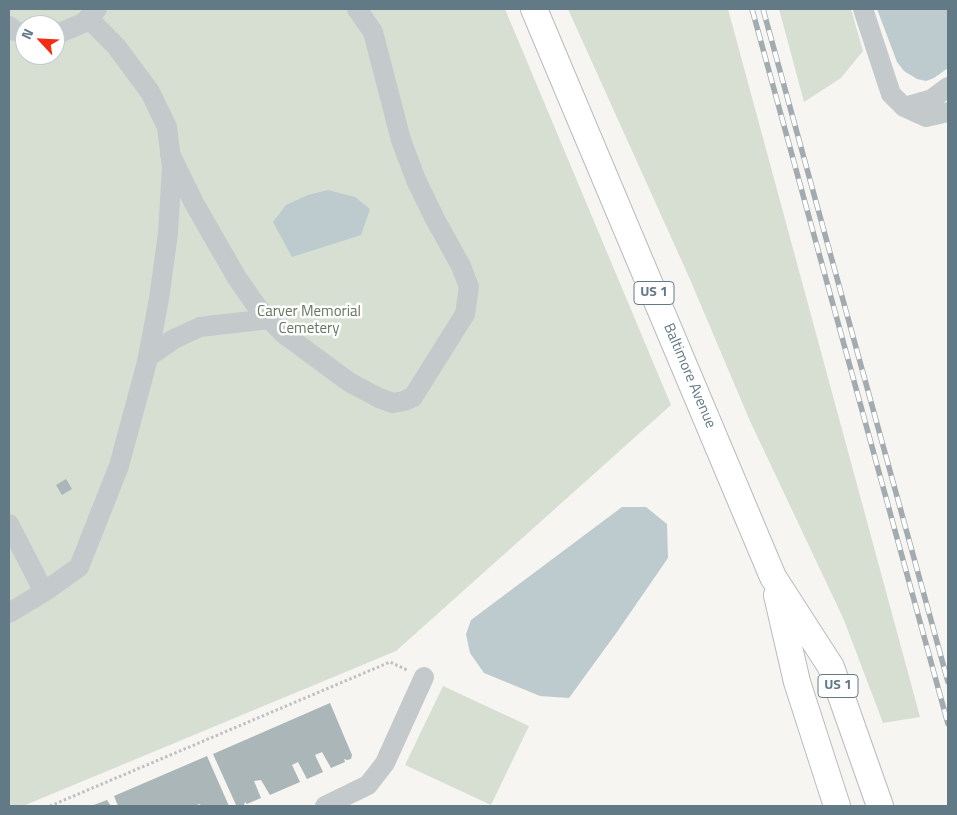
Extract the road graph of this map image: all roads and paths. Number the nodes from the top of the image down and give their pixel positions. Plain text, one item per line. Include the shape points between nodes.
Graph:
1 (357, 9) edge
2 (534, 9) edge
3 (863, 9) edge
4 (93, 13) edge
5 (65, 31) edge
6 (948, 87) edge
7 (904, 107) junction
8 (948, 112) edge
9 (170, 154) junction
10 (269, 319) junction
11 (148, 357) junction
12 (9, 524) edge
13 (774, 577) junction
14 (44, 592) junction
15 (9, 612) edge
16 (424, 677) joint
17 (50, 806) edge
18 (325, 806) edge
19 (837, 806) edge
20 (880, 806) edge

1 - 10 street via 373,32 401,140 416,180 462,266 469,287 464,314 413,397 393,403 349,382 284,334
2 - 13 main road, Baltimore Avenue / US 1
3 - 7 street via 890,94
4 - 5 street via 83,23
4 - 9 street via 150,92 167,127
6 - 7 street via 932,99
7 - 8 street via 926,118
9 - 10 street via 237,278
9 - 11 street via 168,233
10 - 11 street via 200,326
11 - 14 street via 119,466 80,567
12 - 14 street
13 - 19 main road, Baltimore Avenue / US 1 via 797,682
13 - 20 main road, Baltimore Avenue / US 1 via 831,667
14 - 15 street
16 - 17 path via 390,662
16 - 18 street via 385,762 368,786

